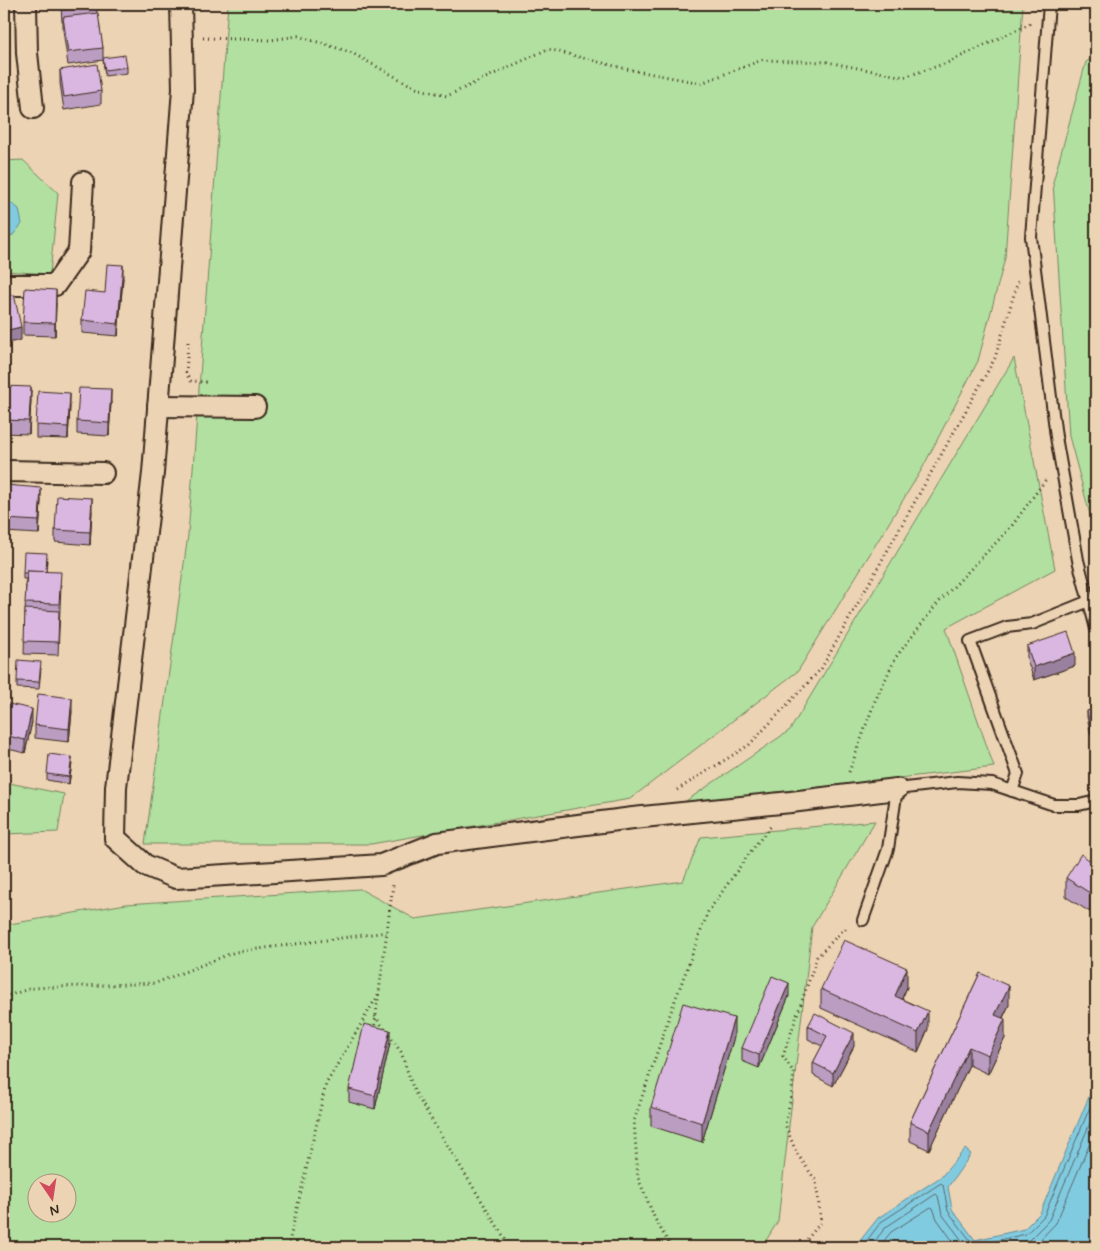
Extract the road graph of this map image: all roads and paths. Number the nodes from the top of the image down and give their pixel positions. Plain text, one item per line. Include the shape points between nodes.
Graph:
1 (26, 4) edge
2 (181, 4) edge
3 (1049, 9) edge
4 (199, 38) dead end
5 (33, 108) dead end
6 (83, 182) dead end
7 (1020, 274) dead end
8 (4, 285) edge
9 (188, 334) dead end
10 (210, 383) dead end
11 (158, 406) junction
12 (256, 406) dead end
13 (1060, 460) junction
14 (4, 472) edge
15 (103, 472) dead end
16 (1089, 602) junction
17 (1096, 629) edge
18 (897, 789) junction
19 (1012, 791) junction
20 (674, 792) dead end
21 (847, 795) junction
22 (1096, 801) edge
23 (791, 802) junction
24 (396, 859) junction
25 (863, 920) joint
26 (386, 932) junction
27 (378, 993) junction
28 (4, 997) edge
29 (375, 1016) junction
30 (374, 1031) edge
31 (288, 1247) edge
32 (510, 1247) edge
33 (670, 1247) edge
34 (801, 1247) edge

1 - 5 street
2 - 11 street via 183,89
3 - 4 path via 947,63 904,77 827,62 762,60 700,83 548,49 447,96 416,88 350,52 298,36 271,40
3 - 13 lane via 1031,237
6 - 8 street via 80,251 55,285
7 - 20 path via 995,358 820,669 749,744
9 - 10 path via 186,374 191,381
11 - 12 street
11 - 24 street via 116,787 115,838 145,865 176,878 381,865
13 - 16 lane
13 - 21 path via 1011,527 937,604 896,657 854,756 847,778
14 - 15 street
16 - 17 lane
16 - 19 lane via 1032,624 1007,626 970,641 1018,774
18 - 19 lane via 957,782 992,784
18 - 21 street
18 - 25 lane via 888,849
19 - 22 lane via 1054,805 1079,806
21 - 23 street
23 - 24 street via 437,843
23 - 33 path via 753,848 708,912 634,1121 638,1178
24 - 26 path
25 - 34 path via 842,931 817,957 783,1056 794,1073 785,1124 796,1152 816,1181 821,1222
26 - 27 path
26 - 28 path via 235,952 156,983 32,988
27 - 29 path
27 - 31 path via 326,1084
29 - 30 path
29 - 32 path via 400,1052 414,1091

